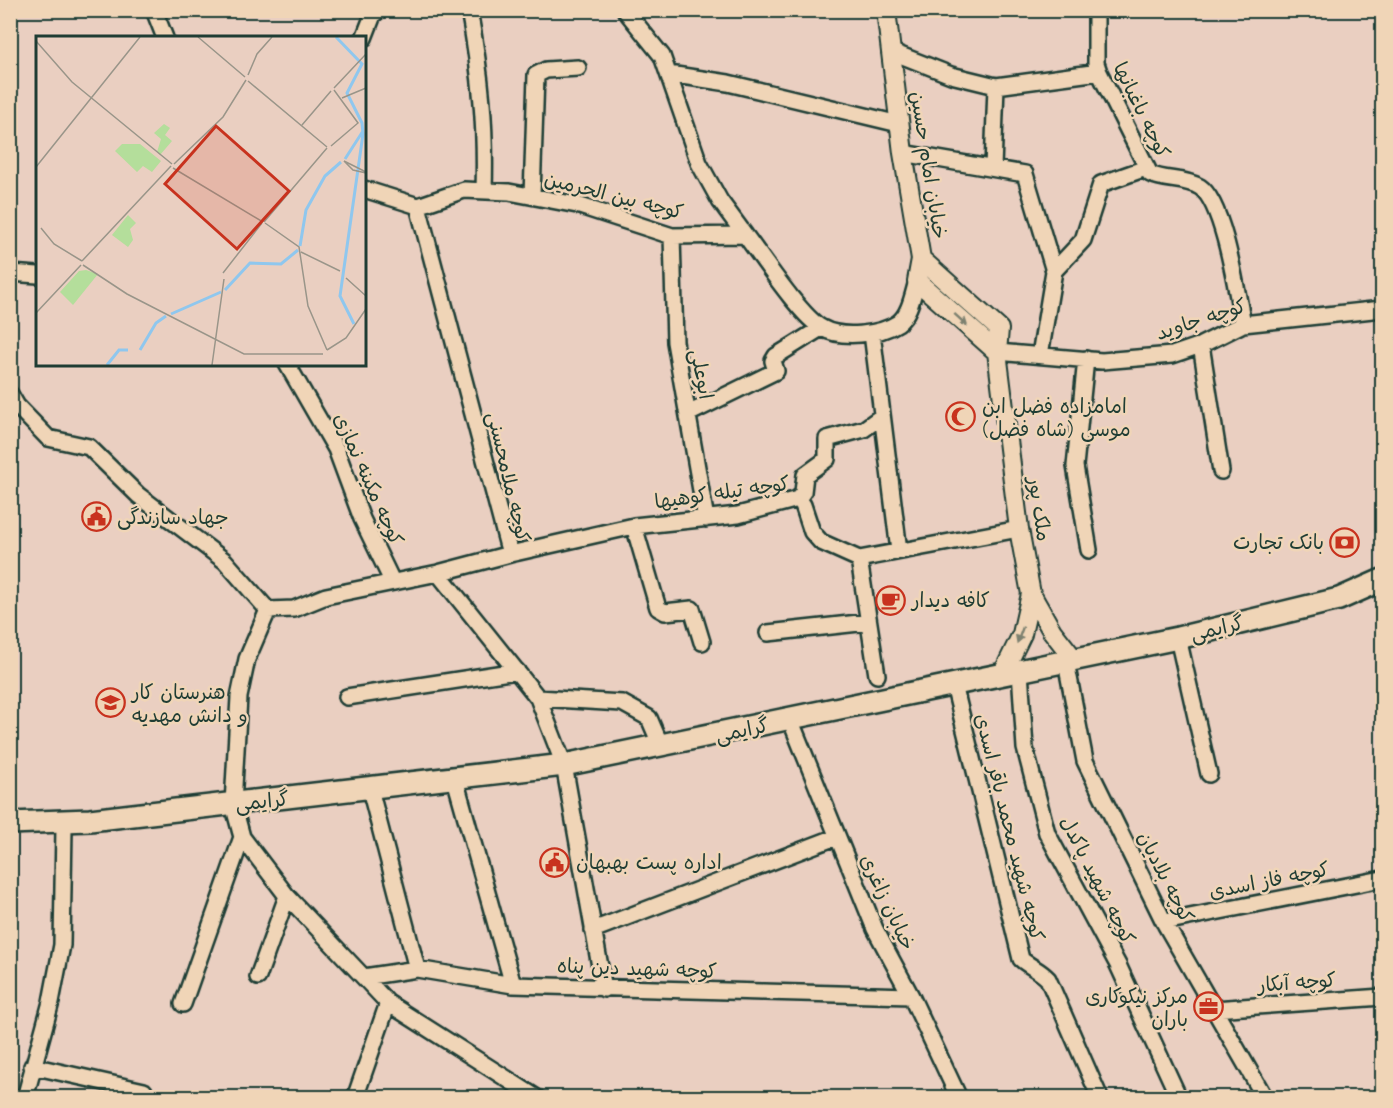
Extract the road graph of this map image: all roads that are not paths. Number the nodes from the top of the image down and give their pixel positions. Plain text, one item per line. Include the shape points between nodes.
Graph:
1 (154, 10) edge
2 (379, 10) edge
3 (469, 10) edge
4 (625, 10) edge
5 (886, 10) edge
6 (1096, 10) edge
7 (164, 36) edge
8 (365, 36) edge
9 (890, 51) junction
10 (578, 68) dead end
11 (1099, 72) junction
12 (669, 74) junction
13 (996, 86) junction
14 (899, 124) junction
15 (903, 153) junction
16 (993, 168) junction
17 (1146, 168) junction
18 (366, 190) edge
19 (484, 191) junction
20 (532, 196) junction
21 (418, 206) junction
22 (745, 235) junction
23 (672, 236) junction
24 (921, 259) junction
25 (1054, 271) junction
26 (10, 273) edge
27 (36, 275) edge
28 (917, 281) junction
29 (1383, 309) edge
30 (1243, 324) junction
31 (821, 328) junction
32 (872, 333) junction
33 (1201, 345) junction
34 (997, 352) junction
35 (1040, 356) junction
36 (1086, 359) junction
37 (288, 366) edge
38 (10, 394) edge
39 (688, 414) junction
40 (882, 416) junction
41 (1221, 471) dead end
42 (798, 499) junction
43 (706, 519) junction
44 (634, 526) junction
45 (1019, 529) junction
46 (1089, 550) dead end
47 (899, 551) junction
48 (510, 554) junction
49 (860, 559) junction
50 (438, 573) junction
51 (1383, 580) edge
52 (392, 581) junction
53 (1031, 594) junction
54 (1383, 594) edge
55 (1339, 599) junction
56 (268, 610) junction
57 (868, 622) junction
58 (768, 633) dead end
59 (1178, 638) junction
60 (702, 642) dead end
61 (1070, 661) junction
62 (517, 671) junction
63 (1012, 672) junction
64 (877, 675) dead end
65 (954, 685) junction
66 (347, 697) dead end
67 (538, 698) junction
68 (790, 720) junction
69 (662, 746) junction
70 (564, 765) junction
71 (1209, 774) dead end
72 (455, 780) junction
73 (370, 789) junction
74 (233, 804) junction
75 (90, 820) junction
76 (10, 824) edge
77 (64, 828) junction
78 (10, 836) edge
79 (242, 837) junction
80 (836, 837) junction
81 (1383, 879) edge
82 (287, 896) junction
83 (1164, 922) junction
84 (593, 930) junction
85 (417, 969) junction
86 (258, 977) dead end
87 (364, 977) junction
88 (513, 985) junction
89 (604, 989) junction
90 (911, 996) junction
91 (1383, 997) edge
92 (388, 1003) junction
93 (183, 1004) dead end
94 (1214, 1009) junction
95 (32, 1066) junction
96 (144, 1091) dead end
97 (25, 1098) edge
98 (355, 1098) edge
99 (537, 1098) edge
100 (959, 1098) edge
101 (1100, 1098) edge
102 (1179, 1098) edge
103 (1264, 1098) edge

1 - 7 street
2 - 8 street
3 - 19 street via 482,77
4 - 12 street via 662,56
5 - 9 street, خیابان امام حسین
6 - 11 street, کوچه باغبانها
9 - 13 street via 951,75
9 - 14 street, خیابان امام حسین
10 - 20 street via 546,70 536,75
11 - 13 street
11 - 17 street, کوچه باغبانها
12 - 14 street via 728,83
12 - 22 street via 699,163
13 - 16 street
14 - 15 street, خیابان امام حسین
15 - 16 street
15 - 24 street, خیابان امام حسین
16 - 25 street via 1025,174
17 - 25 street via 1101,184 1083,240
17 - 30 street, کوچه باغبانها via 1157,178 1200,187 1210,198 1219,215
18 - 21 street
19 - 20 street, کوچه بین الحرمین
19 - 21 street, کوچه بین الحرمین via 464,189
20 - 23 street, کوچه بین الحرمین via 577,205
21 - 48 street, کوچه ملامحسنی
22 - 23 street, کوچه بین الحرمین
22 - 31 street via 795,301
23 - 39 street, ابوعلی via 675,342
24 - 28 street, خیابان امام حسین
24 - 34 street, ملک پور via 999,329
25 - 35 street
26 - 27 street
28 - 32 street, خیابان امام حسین via 908,309 899,322
28 -> 34 street
29 - 30 street, کوچه جاوید
30 - 33 street, کوچه جاوید
31 - 32 street via 839,334
31 - 39 street via 776,356 776,371
32 - 40 street
33 - 36 street, کوچه جاوید via 1172,355
33 - 41 street
34 - 35 street, کوچه جاوید
34 - 45 street, ملک پور
35 - 36 street, کوچه جاوید
36 - 46 street via 1075,466
37 - 52 street, کوچه مکینه نمازی via 336,449 362,519
38 - 56 street via 48,438 89,447 138,495 225,561
39 - 43 street, ابوعلی
40 - 42 street via 864,429 827,440 827,459 807,472
40 - 47 street
42 - 43 street, کوچه تیله کوهیها
42 - 49 street, کوچه تیله کوهیها via 812,532 821,542
43 - 44 street, کوچه تیله کوهیها
44 - 48 street, کوچه تیله کوهیها
44 - 60 street via 658,608 665,612 692,609
45 - 47 street
45 - 53 street, ملک پور
47 - 49 street
48 - 50 street, کوچه ملامحسنی
49 - 57 street
50 - 52 street, کوچه ملامحسنی
50 - 62 street
51 - 55 main road, گرایمی
52 - 56 street, کوچه ملامحسنی via 326,596 294,609
53 - 61 street, ملک پور
53 -> 63 street
54 - 55 main road
55 - 59 main road, گرایمی
56 - 74 street via 247,659 239,697
57 - 58 street
57 - 64 street
59 - 61 main road, گرایمی
59 - 71 street
61 - 63 main road, گرایمی
61 - 83 street, کوچه بلادیان via 1085,761
62 - 66 street
62 - 67 street
63 - 65 main road, گرایمی
63 - 102 street, کوچه شهید پاکدل via 1025,748 1047,833 1118,965
65 - 68 main road, گرایمی
65 - 101 street, کوچه شهید محمد باقر اسدی via 1021,959 1048,979
67 - 69 street via 622,703 649,718
67 - 70 street
68 - 69 main road, گرایمی
68 - 80 street, خیابان زاغری
69 - 70 main road, گرایمی
70 - 72 main road, گرایمی
70 - 84 street
72 - 73 main road, گرایمی
72 - 88 street
73 - 74 main road, گرایمی
73 - 85 street
74 - 75 main road, گرایمی
74 - 79 street
75 - 76 main road
75 - 77 main road
77 - 78 main road
77 - 95 street via 62,945 51,1002
79 - 82 street
79 - 93 street
80 - 84 street
80 - 90 street, خیابان زاغری via 875,929
81 - 83 street, کوچه فاز اسدی
82 - 86 street
82 - 87 street
83 - 94 street, کوچه بلادیان
84 - 89 street
85 - 87 street, کوچه شهید دین پناه
85 - 88 street, کوچه شهید دین پناه
87 - 92 street
88 - 89 street, کوچه شهید دین پناه
89 - 90 street, کوچه شهید دین پناه
90 - 100 street, خیابان زاغری
91 - 94 street, کوچه آبکار
92 - 98 street
92 - 99 street
94 - 103 street, کوچه بلادیان
95 - 96 street
95 - 97 street

